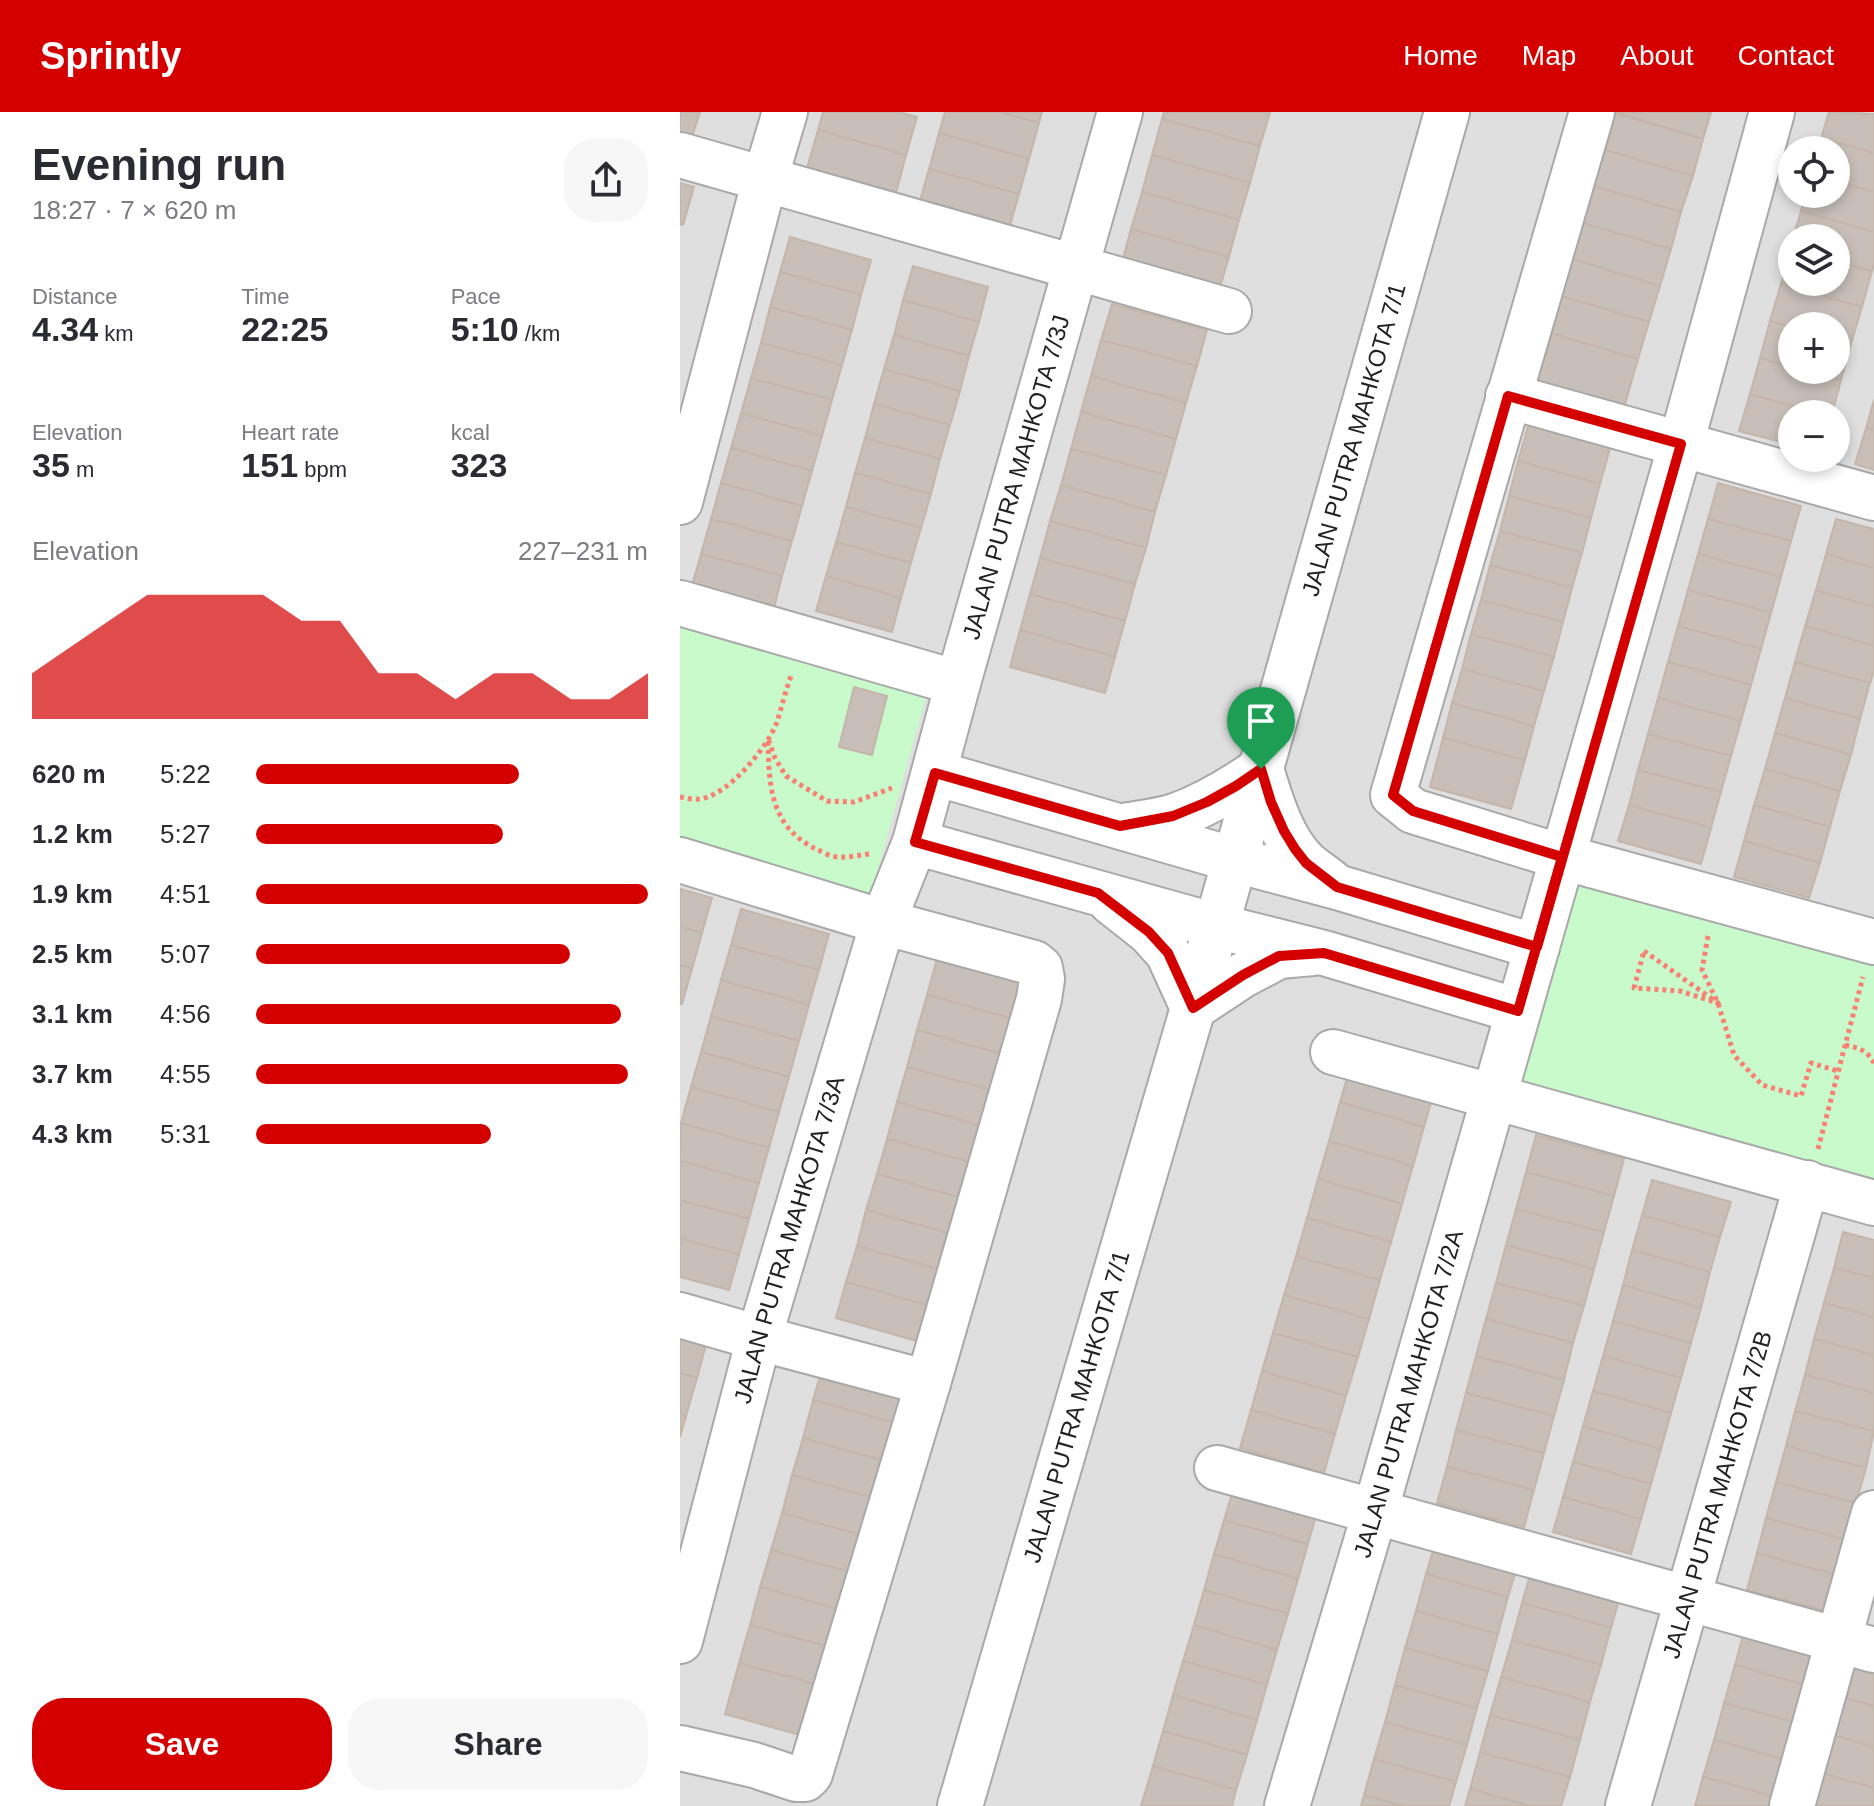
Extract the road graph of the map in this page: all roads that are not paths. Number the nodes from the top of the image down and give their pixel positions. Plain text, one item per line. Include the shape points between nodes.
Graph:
1 (785, 112) edge
2 (1120, 112) edge
3 (1447, 112) edge
4 (1592, 112) edge
5 (1772, 112) edge
6 (680, 155) edge
7 (765, 179) junction
8 (1075, 266) junction
9 (1229, 311) dead end
10 (1508, 396) junction
11 (1681, 444) junction
12 (1874, 498) edge
13 (680, 502) edge
14 (680, 603) edge
15 (958, 683) junction
16 (1261, 769) junction
17 (935, 773) junction
18 (1105, 822) junction
19 (915, 842) junction
20 (1562, 857) junction
21 (680, 860) edge
22 (1235, 860) junction
23 (1337, 887) junction
24 (1098, 893) junction
25 (883, 922) junction
26 (1216, 926) junction
27 (1324, 953) junction
28 (1870, 953) edge
29 (1527, 980) junction
30 (1193, 1008) junction
31 (1333, 1052) dead end
32 (1494, 1096) junction
33 (1812, 1170) junction
34 (1874, 1203) edge
35 (680, 1315) edge
36 (759, 1338) junction
37 (928, 1383) junction
38 (1217, 1468) dead end
39 (1375, 1512) junction
40 (1874, 1513) edge
41 (1688, 1597) junction
42 (680, 1641) edge
43 (1856, 1645) edge
44 (680, 1748) edge
45 (960, 1806) edge
46 (1287, 1806) edge
47 (1628, 1806) edge
48 (1792, 1806) edge

1 - 7 street
2 - 8 street, JALAN PUTRA MAHKOTA 7/3J
3 - 16 street, JALAN PUTRA MAHKOTA 7/1
4 - 10 street
5 - 11 street, JALAN PUTRA MAHKOTA 7/2A
6 - 7 street
7 - 8 street
7 - 13 street
8 - 9 street
8 - 15 street, JALAN PUTRA MAHKOTA 7/3J
10 - 11 street
10 - 20 street via 1393,795 1413,811
11 - 12 street
11 - 20 street, JALAN PUTRA MAHKOTA 7/2A
14 - 15 street
15 - 17 street, JALAN PUTRA MAHKOTA 7/3J
16 - 18 street via 1173,816
16 - 22 street, JALAN PUTRA MAHKOTA 7/1
16 - 23 street via 1295,849
17 - 18 street
17 - 19 street, JALAN PUTRA MAHKOTA 7/3J
18 - 22 street
19 - 24 street
19 - 25 street, JALAN PUTRA MAHKOTA 7/3A
20 - 28 street
20 - 29 street, JALAN PUTRA MAHKOTA 7/2A
21 - 25 street
22 - 23 street
22 - 26 street, JALAN PUTRA MAHKOTA 7/1
23 - 29 street
24 - 26 street
24 - 30 street via 1168,953
25 - 36 street, JALAN PUTRA MAHKOTA 7/3A
25 - 37 street via 1034,963 1042,979
26 - 27 street
26 - 30 street, JALAN PUTRA MAHKOTA 7/1
27 - 29 street
27 - 30 street via 1279,956
29 - 32 street, JALAN PUTRA MAHKOTA 7/2A
30 - 45 street, JALAN PUTRA MAHKOTA 7/1
31 - 32 street
32 - 33 street
32 - 39 street, JALAN PUTRA MAHKOTA 7/2A
33 - 34 street
33 - 41 street, JALAN PUTRA MAHKOTA 7/2B
35 - 36 street
36 - 37 street
36 - 42 street, JALAN PUTRA MAHKOTA 7/3A
37 - 44 street via 810,1774 796,1779
38 - 39 street
39 - 41 street
39 - 46 street, JALAN PUTRA MAHKOTA 7/2A
40 - 43 street
41 - 43 street
41 - 47 street, JALAN PUTRA MAHKOTA 7/2B
43 - 48 street

